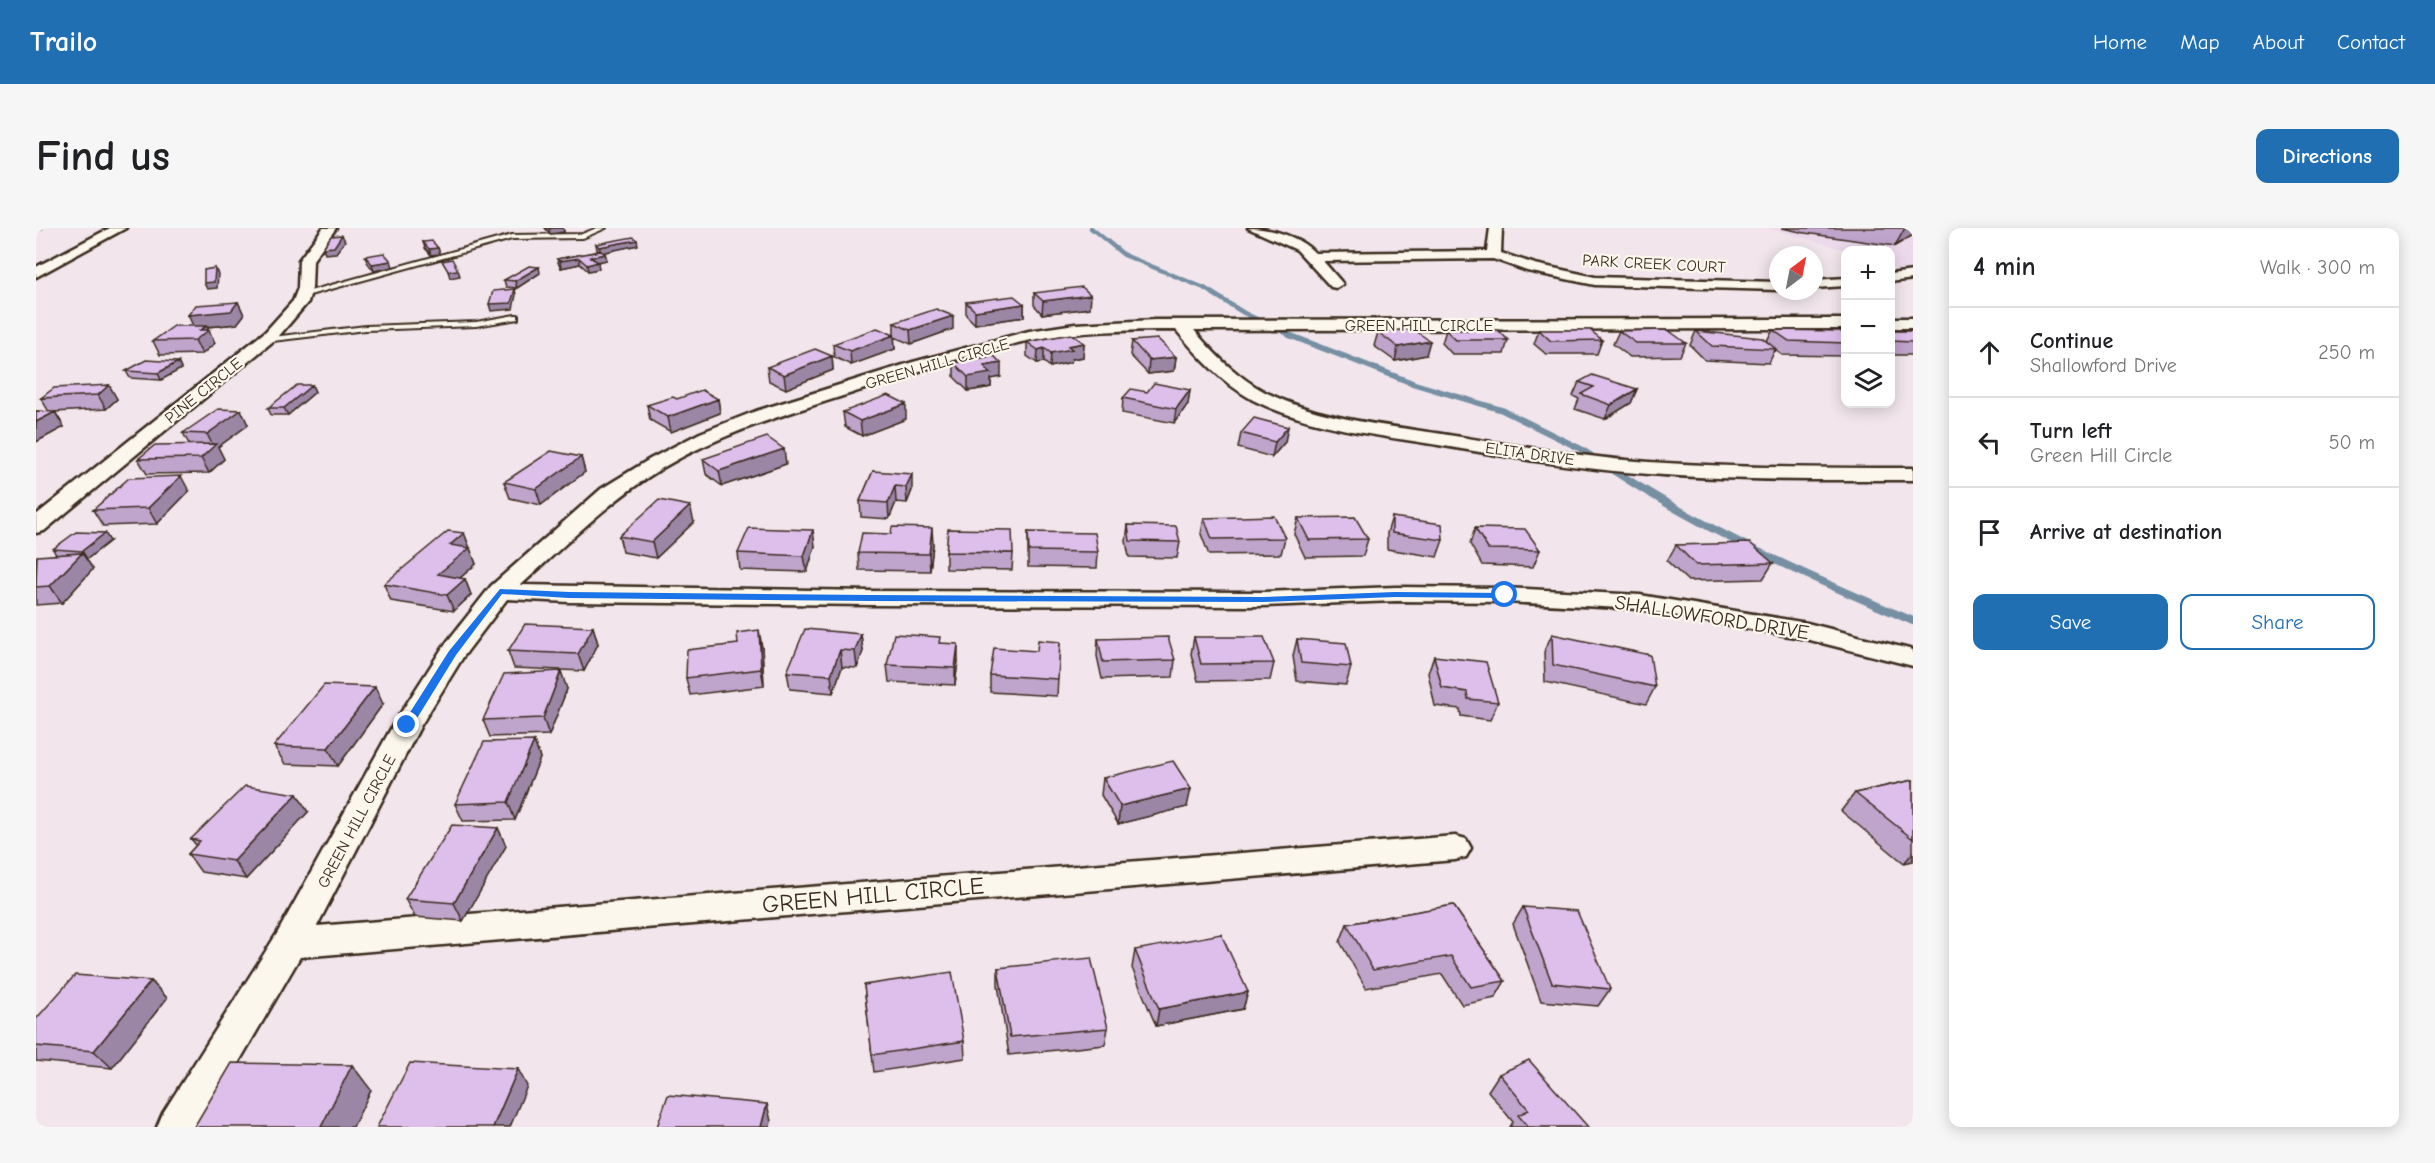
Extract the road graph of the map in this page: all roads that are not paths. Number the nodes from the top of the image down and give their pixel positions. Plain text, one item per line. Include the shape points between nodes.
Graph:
1 (120, 228) edge
2 (330, 228) edge
3 (603, 228) edge
4 (1254, 228) edge
5 (1496, 228) edge
6 (1290, 230) dead end
7 (1269, 233) junction
8 (1494, 255) junction
9 (1310, 256) junction
10 (36, 273) edge
11 (1913, 275) edge
12 (1895, 277) edge
13 (1841, 282) edge
14 (1823, 283) edge
15 (1336, 284) dead end
16 (1769, 286) edge
17 (303, 294) junction
18 (514, 317) dead end
19 (1895, 323) edge
20 (1913, 323) edge
21 (1841, 324) edge
22 (1181, 325) junction
23 (264, 340) junction
24 (1913, 474) edge
25 (36, 526) edge
26 (500, 591) junction
27 (1913, 658) edge
28 (1455, 848) dead end
29 (291, 943) junction
30 (178, 1127) edge

1 - 10 street
2 - 17 street via 306,260
3 - 17 lane via 583,236 512,237
4 - 7 street
5 - 8 street
6 - 7 street
7 - 9 street via 1302,247
8 - 9 street, PARK CREEK COURT
8 - 16 street, PARK CREEK COURT via 1595,281
9 - 15 street
11 - 12 street
13 - 14 street
17 - 23 street, PINE CIRCLE via 297,306
18 - 23 lane via 476,324 366,328
19 - 20 street
21 - 22 street, GREEN HILL CIRCLE
22 - 24 street, ELITA DRIVE via 1218,367 1262,397 1306,413 1374,429 1551,458 1649,468 1778,474
22 - 26 street, GREEN HILL CIRCLE via 1075,329 1029,336 919,366 707,437 609,494
23 - 25 street, PINE CIRCLE
26 - 27 street, SHALLOWFORD DRIVE via 870,598 1263,599 1395,594 1550,597 1640,602 1807,631
26 - 29 street, GREEN HILL CIRCLE via 452,653 407,725
28 - 29 street, GREEN HILL CIRCLE
29 - 30 street, GREEN HILL CIRCLE

